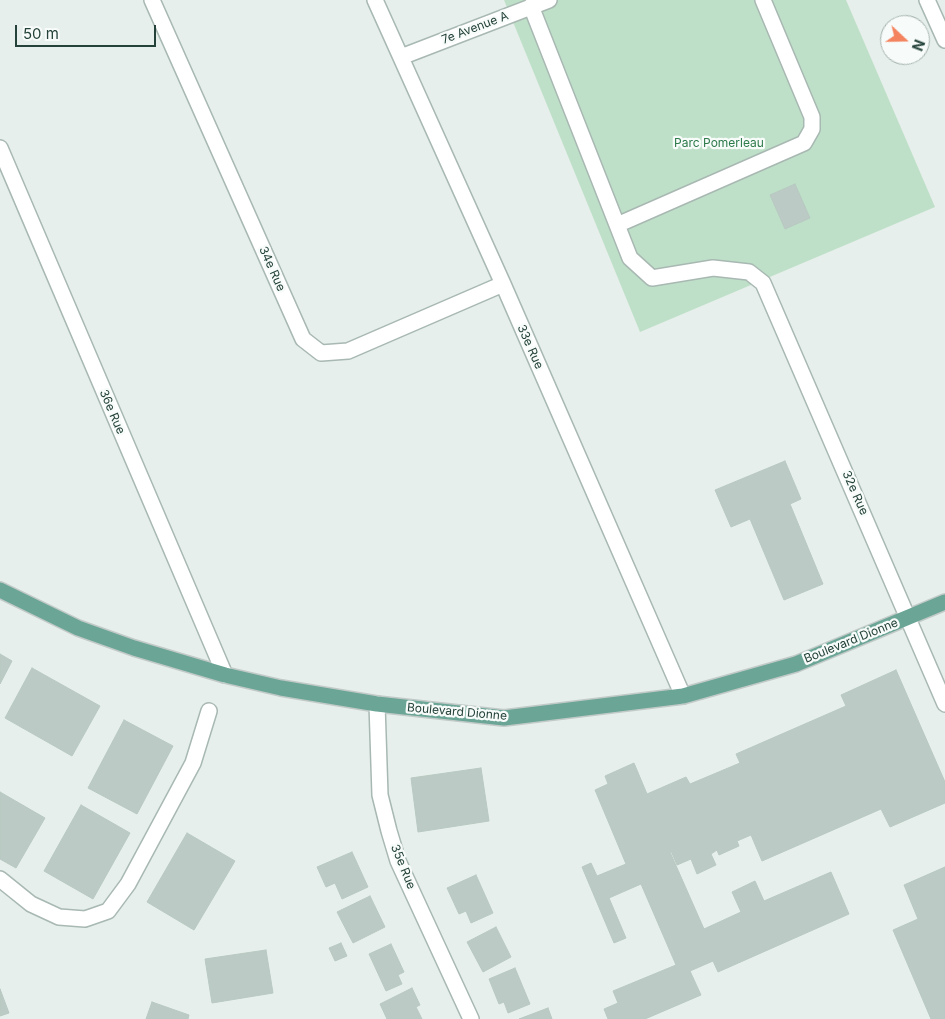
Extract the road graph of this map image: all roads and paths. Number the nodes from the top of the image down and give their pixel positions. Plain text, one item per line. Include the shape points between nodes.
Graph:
1 (152, 0) edge
2 (375, 0) edge
3 (549, 0) edge
4 (763, 0) edge
5 (927, 0) edge
6 (531, 6) junction
7 (945, 40) edge
8 (401, 57) junction
9 (0, 148) edge
10 (7, 184) edge
11 (616, 225) junction
12 (503, 284) junction
13 (0, 590) edge
14 (945, 602) edge
15 (909, 617) junction
16 (225, 675) junction
17 (683, 696) junction
18 (377, 704) junction
19 (945, 704) edge
20 (209, 711) dead end
21 (0, 878) edge
22 (471, 1019) edge

1 - 12 street, 34e Rue via 303,339 321,352 348,351
2 - 8 street, 33e Rue
3 - 6 street, 7e Avenue A
4 - 11 street via 812,117 812,129 804,143
5 - 7 street
6 - 8 street, 7e Avenue A
6 - 11 street
8 - 12 street, 33e Rue
9 - 10 street, 36e Rue
10 - 16 street, 36e Rue
11 - 15 street, 32e Rue via 630,258 652,278 712,268 749,272 763,283
12 - 17 street, 33e Rue
13 - 16 main road, Boulevard Dionne via 78,628
14 - 15 main road, Boulevard Dionne
15 - 17 main road, Boulevard Dionne via 796,664
15 - 19 street, 32e Rue
16 - 18 main road, Boulevard Dionne
17 - 18 main road, Boulevard Dionne via 504,718
18 - 22 street, 35e Rue via 380,795 398,861
20 - 21 street via 193,762 128,884 108,910 85,919 59,917 31,904

